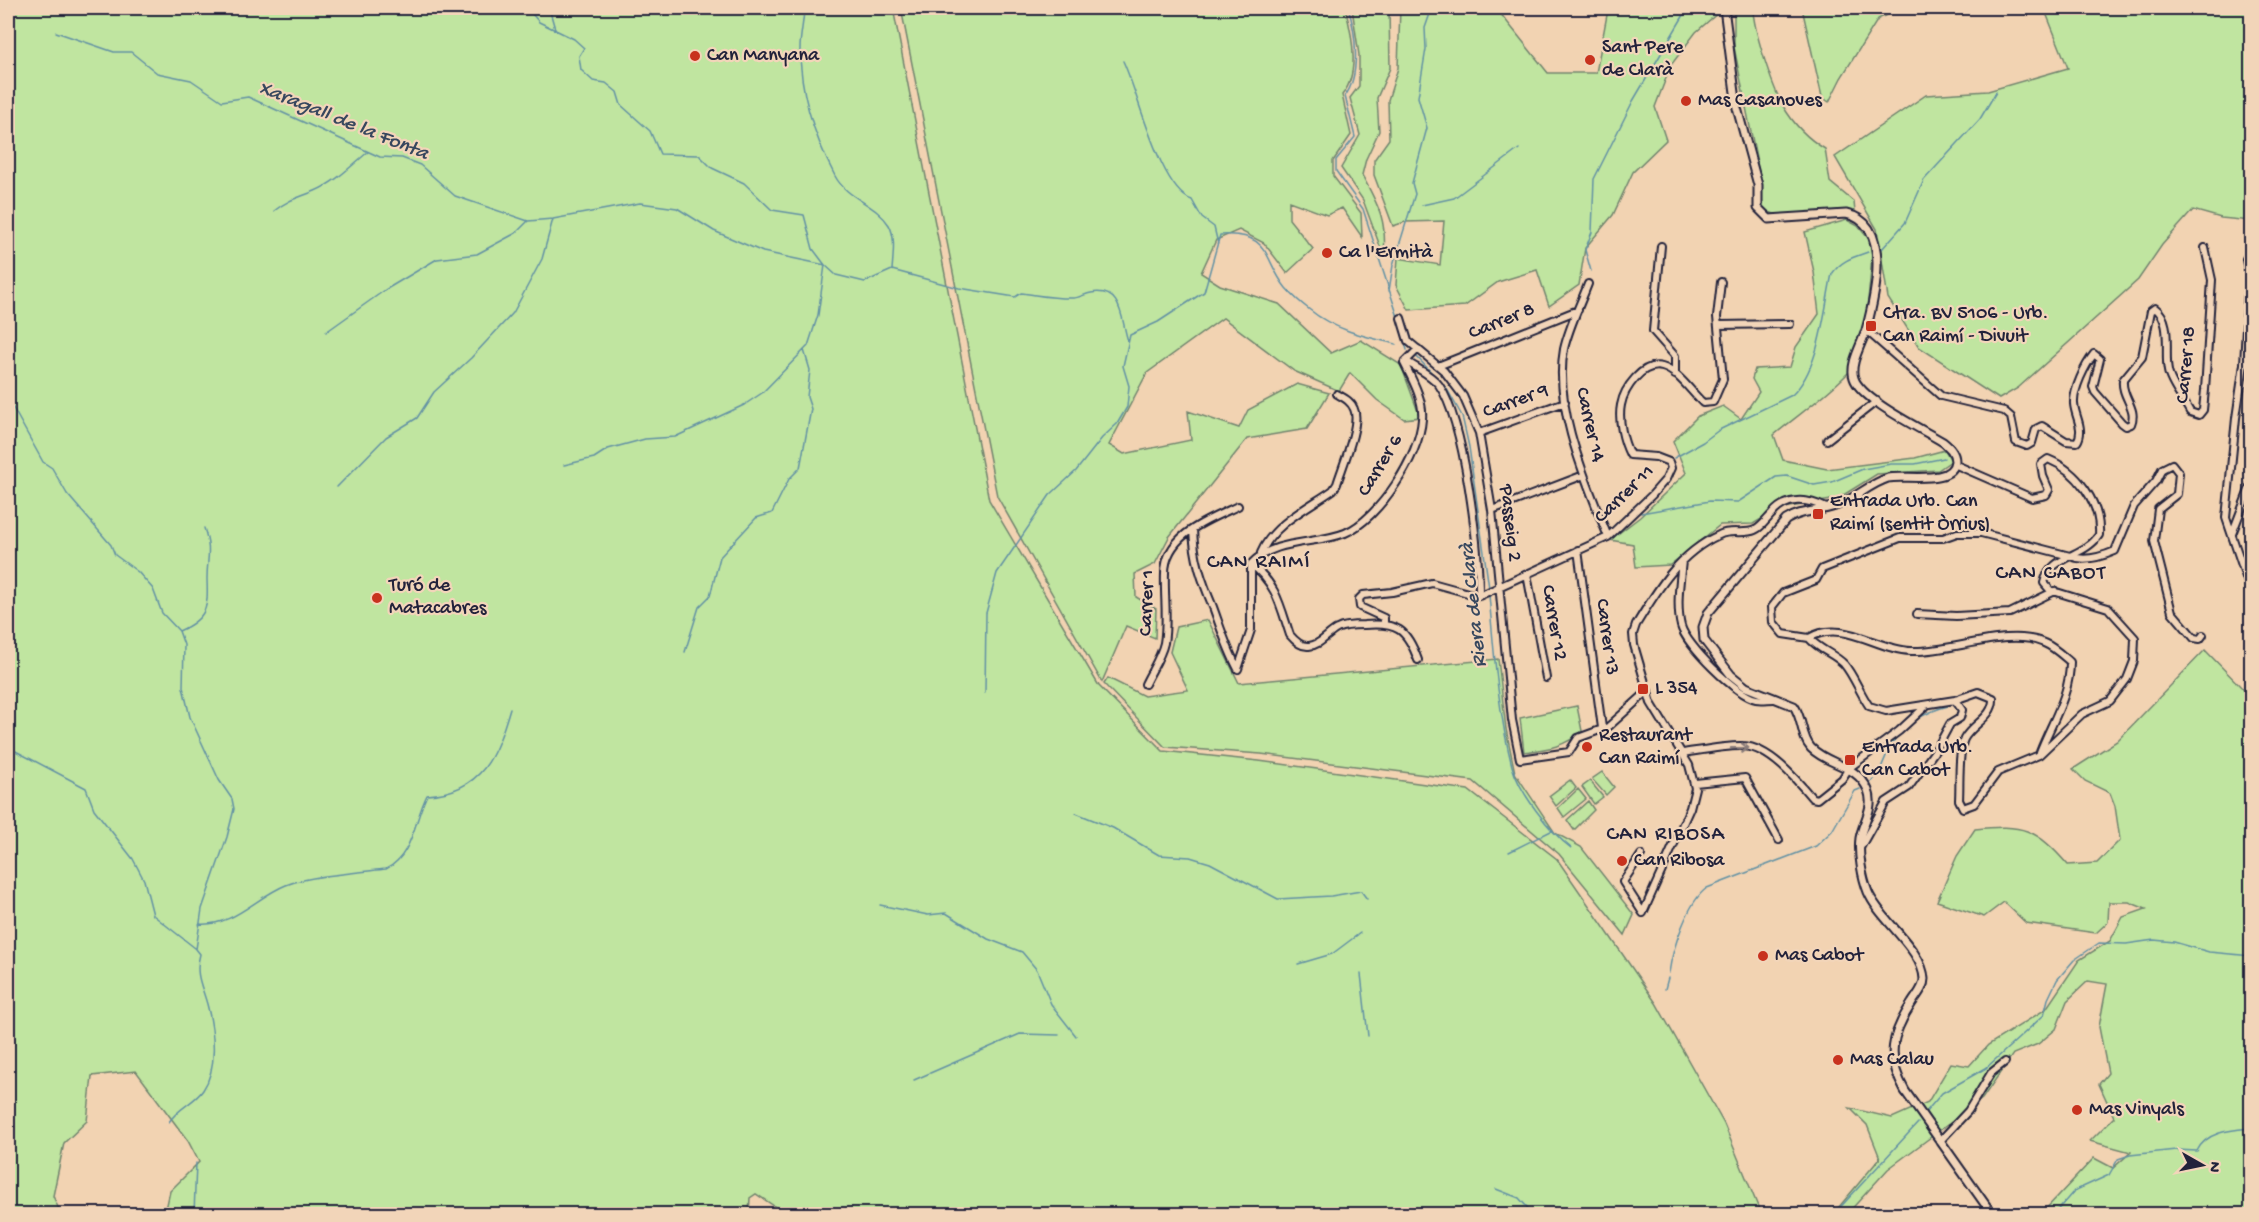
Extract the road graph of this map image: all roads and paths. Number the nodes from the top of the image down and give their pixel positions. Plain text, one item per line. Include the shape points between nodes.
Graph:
1 (1724, 8) edge
2 (1661, 246) dead end
3 (2205, 248) dead end
4 (2252, 250) edge
5 (2250, 269) edge
6 (1721, 282) dead end
7 (1588, 284) dead end
8 (1578, 310) junction
9 (1401, 318) dead end
10 (1790, 324) dead end
11 (1718, 325) junction
12 (1866, 330) junction
13 (1418, 349) junction
14 (1406, 361) junction
15 (1438, 366) junction
16 (1675, 375) junction
17 (1337, 394) dead end
18 (1877, 401) junction
19 (1565, 402) junction
20 (1479, 433) junction
21 (1827, 440) dead end
22 (1954, 464) junction
23 (1584, 475) junction
24 (2252, 482) edge
25 (1238, 506) dead end
26 (1826, 508) junction
27 (1492, 510) junction
28 (1193, 530) junction
29 (2232, 534) junction
30 (1608, 537) junction
31 (1578, 550) junction
32 (1261, 553) junction
33 (2070, 556) junction
34 (1682, 561) junction
35 (1251, 564) junction
36 (1527, 574) junction
37 (1500, 586) junction
38 (2055, 591) junction
39 (1479, 596) junction
40 (2252, 604) edge
41 (1917, 614) dead end
42 (1384, 624) junction
43 (2203, 635) dead end
44 (1809, 638) junction
45 (1419, 660) dead end
46 (1546, 678) dead end
47 (1144, 684) dead end
48 (1648, 691) junction
49 (1781, 699) junction
50 (1955, 700) junction
51 (1927, 705) junction
52 (1602, 728) junction
53 (1683, 753) junction
54 (2039, 755) junction
55 (1849, 768) junction
56 (1695, 783) junction
57 (1779, 840) dead end
58 (1860, 848) junction
59 (1641, 855) dead end
60 (2005, 1062) dead end
61 (1940, 1141) junction
62 (1992, 1215) edge

1 - 12 street via 1737,108 1758,185 1758,208 1769,219 1846,214 1867,225 1877,253
2 - 16 street via 1653,331 1675,356
3 - 12 street, Carrer 18 via 2212,280 2205,390 2199,415 2190,412 2168,374 2167,334 2155,308 2151,311 2142,357 2123,380 2123,392 2133,411 2131,424 2122,423 2095,392 2100,359 2094,354 2074,403 2081,431 2077,442 2066,441 2042,426 2027,446 2016,442 2012,417 2004,411 1941,396
4 - 5 street via 2246,259
5 - 29 street via 2244,364 2226,518
6 - 11 street
7 - 8 street, Carrer 14
8 - 15 street, Carrer 8
8 - 19 street, Carrer 14 via 1564,349
9 - 13 street, Passeig 2 via 1408,341
10 - 11 street
11 - 16 street via 1723,379 1713,402 1703,403
12 - 18 street via 1853,375 1862,390
13 - 14 street
13 - 15 street, Passeig 2
14 - 32 street, Carrer 6 via 1423,417 1407,462 1384,500 1345,533
14 - 39 street via 1438,383 1452,408 1479,564
15 - 20 street, Passeig 2 via 1463,396
16 - 30 street, Carrer 11 via 1660,367 1643,371 1621,403 1623,436 1630,455 1663,459 1671,468 1652,495
17 - 32 street via 1350,402 1356,412 1337,484 1292,518
18 - 21 street
18 - 22 street via 1947,446
19 - 20 street, Carrer 9
19 - 23 street, Carrer 14
20 - 27 street, Passeig 2
22 - 26 street via 1936,476 1890,478
22 - 33 street via 2032,498 2046,495 2049,490 2041,464 2048,459 2071,472 2090,496 2100,529 2096,541
23 - 27 street
23 - 30 street, Carrer 14
24 - 29 street
25 - 28 street, Carrer 1
26 - 34 street via 1798,500 1786,502 1757,530 1720,534
26 - 49 street via 1797,513 1781,524 1705,620 1706,645 1731,675 1746,687
27 - 37 street, Passeig 2
28 - 35 street via 1203,586 1238,669 1251,630
28 - 47 street, Carrer 1 via 1167,553 1167,624 1163,646
29 - 40 street
30 - 31 street, Carrer 11
31 - 36 street, Carrer 11
31 - 52 street, Carrer 13
32 - 35 street
33 - 38 street via 2046,573 2044,583
33 - 43 street via 2093,558 2115,551 2134,506 2162,469 2172,464 2179,473 2177,494 2158,509 2156,553 2172,612 2194,638
33 - 44 street via 1980,533 1900,538 1822,569 1816,580 1783,593 1772,607 1773,622 1783,634
34 - 48 street via 1666,575 1633,634
34 - 49 street via 1679,614 1686,638 1730,686 1756,699
35 - 42 street via 1273,586 1290,635 1306,647 1345,626
36 - 37 street, Carrer 11
36 - 46 street, Carrer 12
37 - 39 street, Carrer 11
37 - 52 street, Passeig 2 via 1512,720 1520,759 1569,752 1578,738
38 - 41 street via 2010,613
38 - 54 street via 2109,608 2135,638 2134,661 2127,679 2110,701 2082,714
39 - 42 street via 1432,583 1363,595 1360,606 1384,618
42 - 45 street via 1406,633
44 - 51 street via 1845,665 1869,706 1886,711
44 - 54 street via 1821,631 1836,631 1909,651 1948,650 2004,640 2032,639 2045,643 2070,662 2070,678 2065,701
48 - 52 street via 1617,720
48 - 53 street via 1651,703
49 - 55 street via 1797,711 1812,749
50 - 51 street
50 - 54 street via 1978,692 1993,698 1988,713 1964,739 1959,800 1963,808 1974,804 1998,772
50 - 58 street via 1962,710 1960,718 1950,724 1909,787 1886,802
51 - 55 street
53 -> 55 street via 1742,746 1757,749 1817,799 1842,779
53 - 56 street
55 - 58 street via 1863,781 1870,800
56 - 57 street via 1745,778
56 - 59 street via 1690,808 1643,913 1623,882
58 - 61 street via 1868,891 1923,971 1920,992 1896,1035 1893,1062 1905,1091
60 - 61 street via 1991,1073 1968,1111
61 - 62 street

